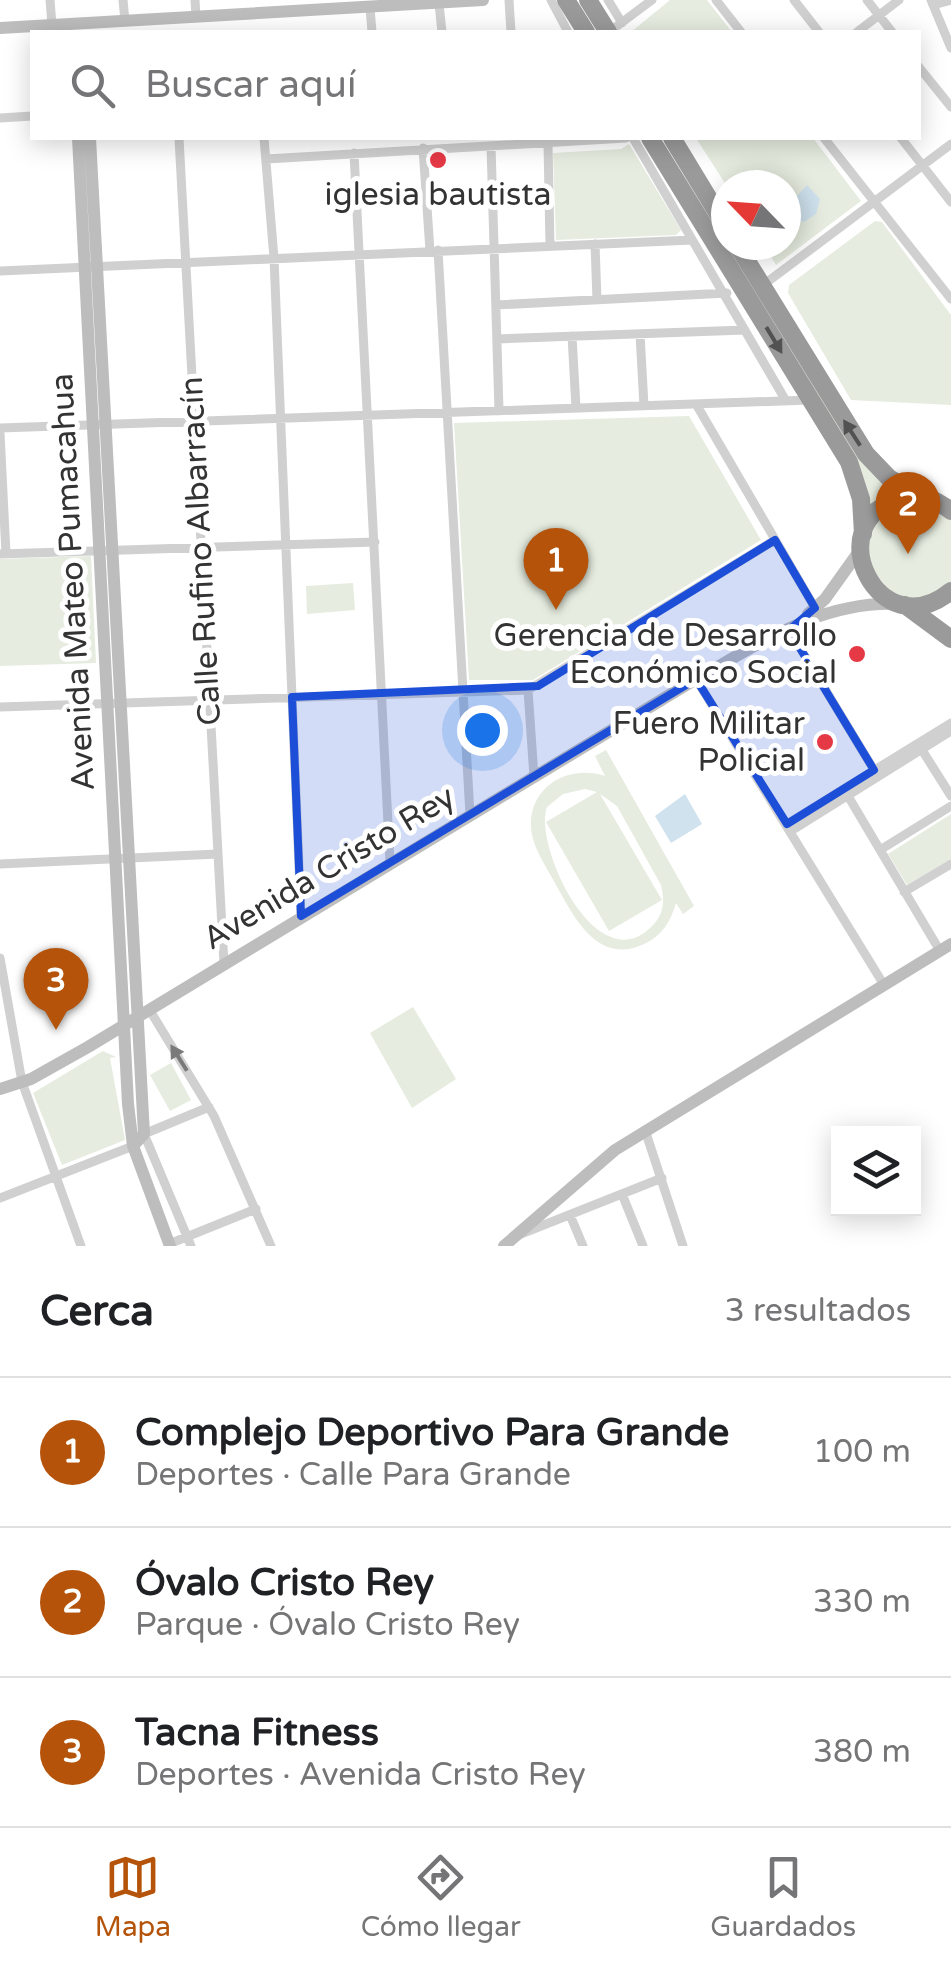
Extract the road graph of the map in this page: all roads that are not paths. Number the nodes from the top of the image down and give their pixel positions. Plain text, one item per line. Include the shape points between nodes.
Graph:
1 (50, 0) edge
2 (124, 0) edge
3 (195, 0) edge
4 (479, 0) edge
5 (508, 0) edge
6 (550, 0) edge
7 (566, 0) edge
8 (588, 0) edge
9 (608, 0) edge
10 (652, 0) edge
11 (716, 0) edge
12 (794, 0) edge
13 (867, 0) edge
14 (899, 0) edge
15 (951, 0) edge
16 (932, 2) edge
17 (440, 4) junction
18 (269, 7) edge
19 (370, 8) junction
20 (879, 16) junction
21 (196, 17) junction
22 (125, 21) junction
23 (52, 24) junction
24 (172, 25) edge
25 (0, 28) edge
26 (78, 28) edge
27 (613, 29) edge
28 (372, 30) edge
29 (442, 30) edge
30 (511, 30) edge
31 (567, 30) edge
32 (585, 30) edge
33 (739, 30) edge
34 (817, 30) edge
35 (860, 30) edge
36 (890, 30) edge
37 (951, 48) edge
38 (921, 70) edge
39 (951, 107) edge
40 (30, 116) edge
41 (0, 118) edge
42 (78, 140) edge
43 (90, 140) edge
44 (178, 140) edge
45 (264, 140) edge
46 (379, 140) edge
47 (577, 140) edge
48 (630, 140) edge
49 (651, 140) edge
50 (673, 140) edge
51 (826, 140) edge
52 (903, 140) edge
53 (518, 141) edge
54 (451, 142) edge
55 (548, 143) junction
56 (951, 144) edge
57 (491, 146) junction
58 (423, 148) junction
59 (380, 150) junction
60 (354, 153) junction
61 (266, 159) junction
62 (923, 165) junction
63 (874, 200) junction
64 (711, 202) edge
65 (951, 202) edge
66 (692, 240) junction
67 (595, 244) junction
68 (550, 246) junction
69 (494, 248) junction
70 (434, 251) junction
71 (362, 254) junction
72 (274, 258) junction
73 (740, 260) edge
74 (185, 262) junction
75 (91, 267) junction
76 (0, 271) edge
77 (745, 285) junction
78 (597, 300) junction
79 (951, 300) edge
80 (496, 305) junction
81 (745, 330) junction
82 (640, 334) junction
83 (572, 336) junction
84 (497, 339) junction
85 (810, 400) junction
86 (786, 401) junction
87 (696, 404) junction
88 (644, 406) junction
89 (576, 408) junction
90 (499, 411) junction
91 (446, 412) junction
92 (369, 415) junction
93 (280, 418) junction
94 (194, 421) junction
95 (99, 424) junction
96 (0, 430) edge
97 (935, 499) edge
98 (951, 511) edge
99 (775, 540) junction
100 (375, 542) junction
101 (861, 542) junction
102 (286, 544) junction
103 (201, 546) junction
104 (106, 550) junction
105 (3, 554) edge
106 (951, 591) edge
107 (902, 605) junction
108 (815, 608) junction
109 (788, 628) junction
110 (951, 639) edge
111 (696, 679) junction
112 (528, 690) junction
113 (461, 692) junction
114 (382, 694) junction
115 (292, 697) junction
116 (209, 700) junction
117 (114, 703) junction
118 (0, 708) edge
119 (951, 724) edge
120 (951, 731) edge
121 (922, 750) junction
122 (874, 770) junction
123 (534, 776) junction
124 (848, 796) junction
125 (951, 796) edge
126 (951, 806) edge
127 (470, 815) junction
128 (789, 828) junction
129 (880, 850) junction
130 (218, 854) junction
131 (121, 858) junction
132 (0, 864) edge
133 (390, 864) junction
134 (951, 864) edge
135 (904, 892) junction
136 (302, 916) junction
137 (945, 948) edge
138 (0, 958) edge
139 (224, 964) junction
140 (884, 985) junction
141 (3, 991) edge
142 (149, 1009) junction
143 (130, 1021) junction
144 (88, 1047) junction
145 (126, 1054) junction
146 (22, 1082) junction
147 (0, 1089) edge
148 (210, 1107) junction
149 (646, 1130) junction
150 (144, 1134) junction
151 (133, 1146) junction
152 (55, 1176) junction
153 (662, 1178) junction
154 (622, 1194) junction
155 (0, 1198) edge
156 (256, 1210) junction
157 (570, 1215) junction
158 (189, 1241) edge
159 (513, 1243) edge
160 (170, 1245) edge
161 (82, 1246) edge
162 (271, 1246) edge
163 (583, 1246) edge
164 (642, 1246) edge
165 (684, 1246) edge

1 - 23 street
2 - 22 street
3 - 21 street
4 - 17 street
5 - 30 street
6 - 31 street
7 - 32 highway
8 - 27 highway
9 - 27 street
10 - 27 street
11 - 33 street
12 - 34 street
13 - 20 street
14 - 20 street
15 - 16 street
16 - 37 street
17 - 19 street
17 - 29 street
18 - 19 street
18 - 21 street
19 - 28 street
20 - 35 street
20 - 36 street
21 - 24 street
22 - 24 street
22 - 26 street
23 - 25 street
23 - 26 street
38 - 39 street
40 - 41 street
42 - 75 street, Avenida Mateo Pumacahua
43 - 75 street, Avenida Mateo Pumacahua
44 - 74 street, Calle Rufino Albarracín
45 - 61 street
46 - 59 street
47 - 55 street
48 - 66 street
49 - 77 highway
50 - 64 highway
51 - 63 street
52 - 62 street
53 - 55 street
53 - 57 street
54 - 57 street
54 - 58 street
55 - 68 street
56 - 62 street
57 - 69 street
58 - 59 street
58 - 70 street
59 - 60 street
60 - 61 street
60 - 71 street
61 - 72 street
62 - 63 street
62 - 65 street
63 - 77 street
63 - 79 street
66 - 67 street
66 - 77 street
67 - 68 street
67 - 78 street
68 - 69 street
69 - 70 street
69 - 80 street
70 - 71 street
70 - 91 street
71 - 72 street
71 - 92 street
72 - 74 street
72 - 93 street
73 - 77 highway
74 - 75 street
74 - 94 street, Calle Rufino Albarracín
75 - 76 street
75 - 95 street, Avenida Mateo Pumacahua
77 - 78 street
77 - 81 street
77 -> 85 highway
97 -> 77 highway via 889,478 866,454
78 - 80 street
80 - 84 street
81 - 82 street
81 - 86 street
82 - 83 street
82 - 88 street
83 - 84 street
83 - 89 street
84 - 90 street
85 - 86 street
85 - 101 highway via 856,479
86 - 87 street
87 - 88 street
87 - 99 street
88 - 89 street
89 - 90 street
90 - 91 street
91 - 92 street
91 - 113 street
92 - 93 street
92 - 100 street
93 - 94 street
93 - 102 street
94 - 95 street
94 - 103 street, Calle Rufino Albarracín
95 - 96 street
95 - 104 street, Avenida Mateo Pumacahua
96 - 105 street
97 - 98 highway
97 - 101 highway via 886,504
99 - 108 street
99 - 112 street
100 - 102 street
100 - 114 street
101 - 107 highway via 870,584
101 - 108 street, Avenida Cristo Rey
102 - 103 street
102 - 115 street
103 - 104 street
103 - 116 street, Calle Rufino Albarracín
104 - 105 street
104 - 117 street, Avenida Mateo Pumacahua
106 - 107 highway via 932,603
107 - 109 street, Avenida Cristo Rey via 845,606
107 - 110 highway
108 - 109 street, Avenida Cristo Rey
109 - 111 street, Avenida Cristo Rey
109 - 122 street
111 - 123 street, Avenida Cristo Rey
111 - 128 street
112 - 113 street
112 - 123 street
113 - 114 street
113 - 127 street
114 - 115 street
114 - 133 street
115 - 116 street
115 - 136 street
116 - 117 street
116 - 130 street, Calle Rufino Albarracín
117 - 118 street
117 - 131 street, Avenida Mateo Pumacahua
119 - 122 street
120 - 121 street
121 - 124 street
121 - 125 street
122 - 128 street
123 - 127 street, Avenida Cristo Rey
124 - 128 street
124 - 129 street
126 - 129 street
127 - 133 street, Avenida Cristo Rey
128 - 140 street
129 - 135 street
130 - 131 street
130 - 139 street, Calle Rufino Albarracín
131 - 132 street
131 - 143 street, Avenida Mateo Pumacahua
133 - 136 street, Avenida Cristo Rey
134 - 135 street
135 - 137 street
136 - 139 street, Avenida Cristo Rey
137 - 140 street
138 - 141 street
139 - 142 street, Avenida Cristo Rey
140 - 149 street
141 - 146 street
142 - 143 street, Avenida Cristo Rey
148 -> 142 street
143 - 144 street, Avenida Cristo Rey
143 - 145 street
143 - 150 street
144 - 145 street via 114,1044
144 - 146 street, Avenida Cristo Rey
145 - 151 street
146 - 147 street, Avenida Cristo Rey
146 - 152 street
148 - 150 street
148 - 156 street
149 - 153 street
149 - 159 street via 586,1172
150 - 151 street
150 - 158 street
151 - 152 street
151 - 160 street
152 - 155 street
152 - 161 street
153 - 154 street
153 - 165 street
154 - 157 street
154 - 164 street
156 - 158 street
156 - 162 street
157 - 159 street
157 - 163 street
158 - 160 street

